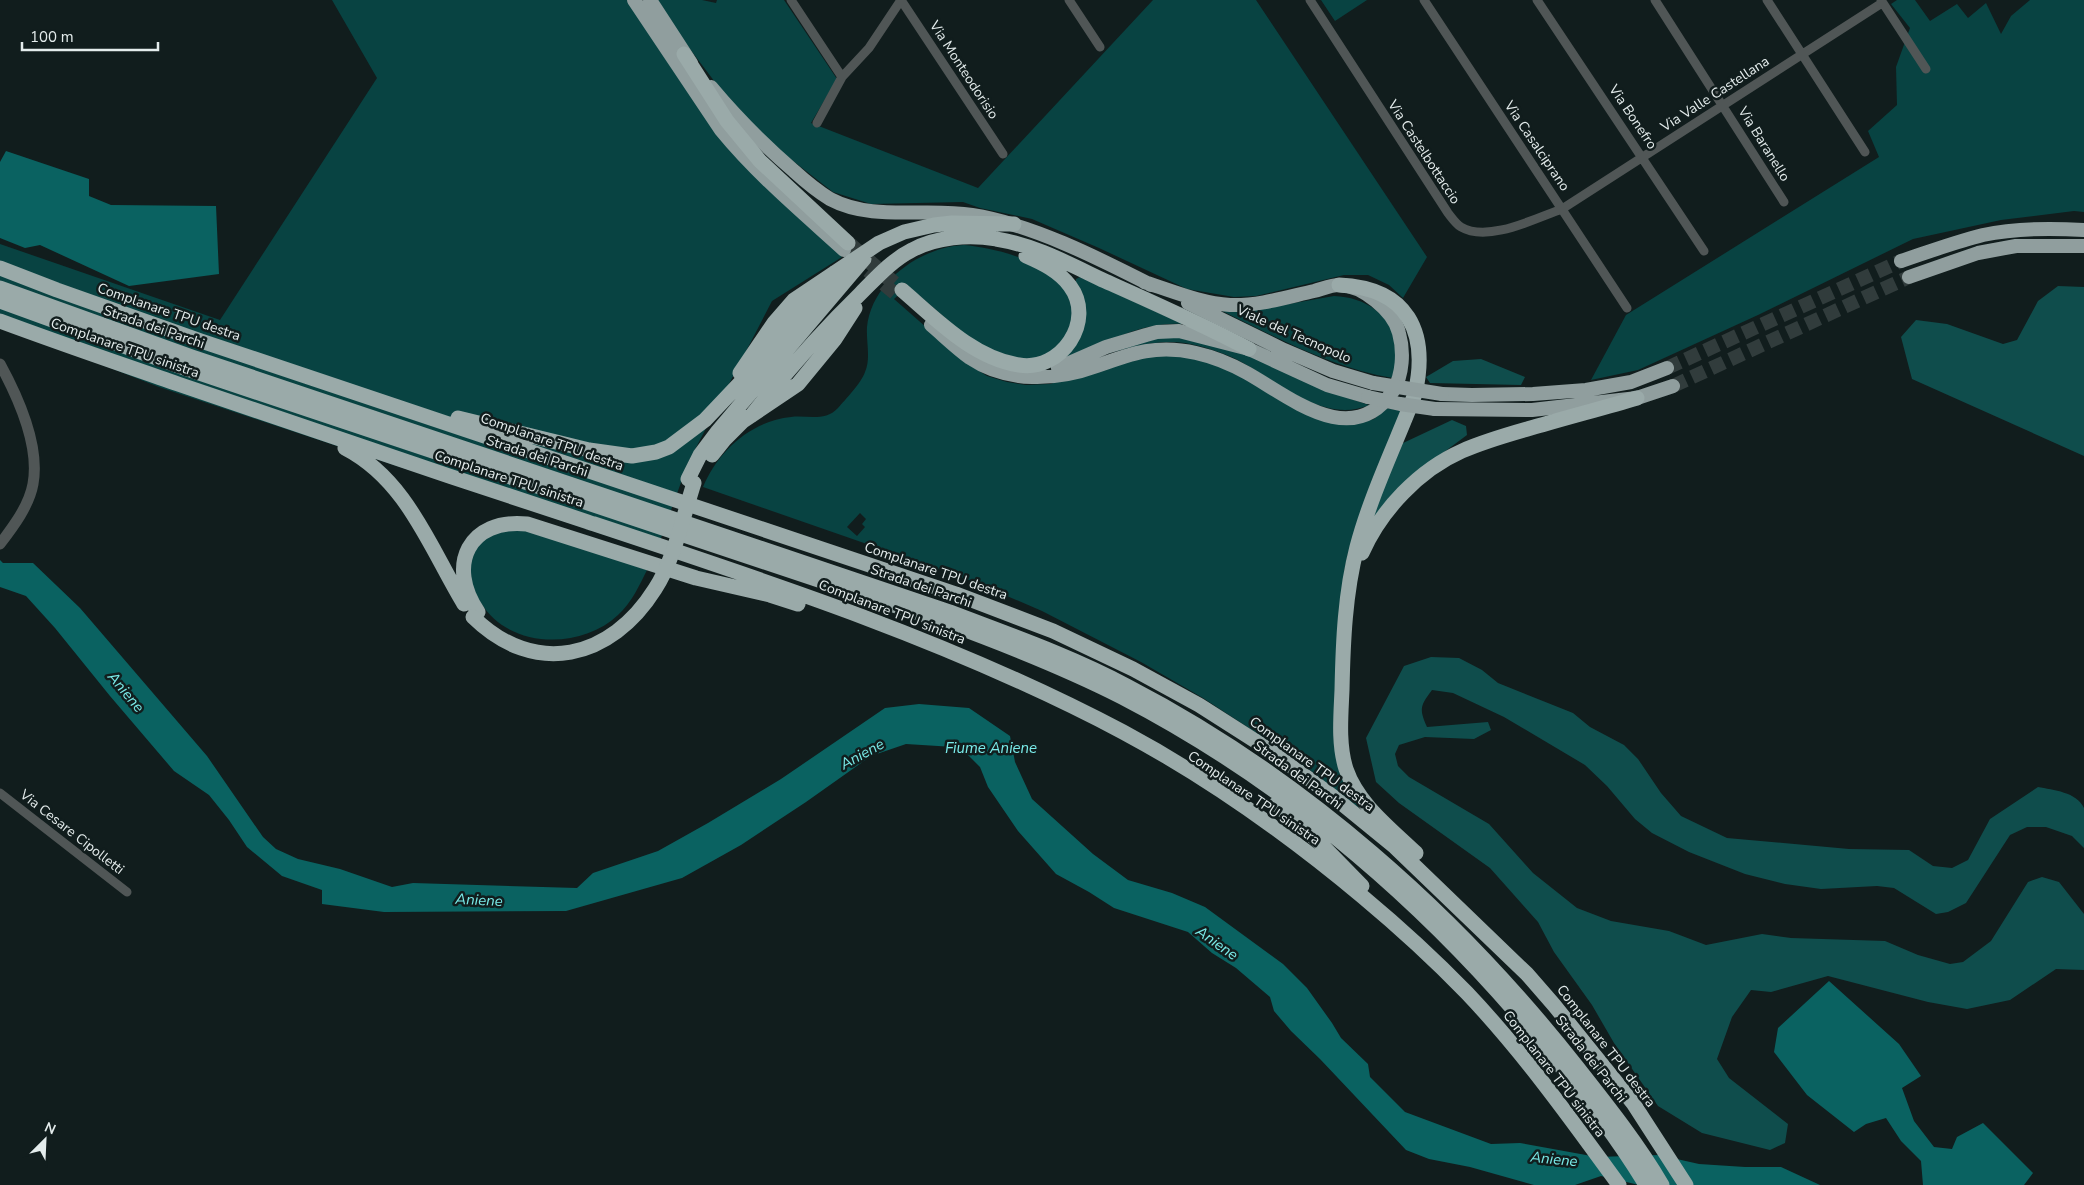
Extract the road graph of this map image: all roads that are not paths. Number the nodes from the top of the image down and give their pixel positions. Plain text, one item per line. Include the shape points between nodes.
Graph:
1 (634, 0) edge
2 (650, 0) edge
3 (791, 0) edge
4 (901, 0) edge
5 (1069, 0) edge
6 (1310, 0) edge
7 (1424, 0) edge
8 (1536, 0) edge
9 (1655, 0) edge
10 (1767, 0) edge
11 (1881, 1) edge
12 (1100, 47) dead end
13 (1802, 53) junction
14 (684, 54) junction
15 (1926, 70) dead end
16 (842, 77) junction
17 (1724, 106) junction
18 (817, 123) dead end
19 (1865, 152) dead end
20 (1003, 154) dead end
21 (1643, 157) junction
22 (1784, 202) dead end
23 (1562, 209) junction
24 (1014, 224) junction
25 (2084, 230) edge
26 (978, 237) junction
27 (879, 243) junction
28 (2084, 246) edge
29 (846, 247) joint
30 (1704, 251) dead end
31 (1901, 261) tunnel mouth
32 (1, 269) edge
33 (1909, 277) tunnel mouth
34 (1144, 282) junction
35 (1340, 285) junction
36 (0, 288) edge
37 (900, 293) joint
38 (0, 301) edge
39 (1627, 308) dead end
40 (0, 321) edge
41 (1249, 349) junction
42 (0, 364) edge
43 (1667, 368) tunnel mouth
44 (1034, 377) junction
45 (1673, 386) tunnel mouth
46 (362, 394) junction
47 (1637, 398) junction
48 (275, 418) junction
49 (691, 481) junction
50 (0, 544) edge
51 (1349, 581) junction
52 (475, 614) junction
53 (927, 643) junction
54 (1182, 730) junction
55 (0, 794) edge
56 (127, 892) dead end
57 (1438, 964) junction
58 (1527, 974) junction
59 (1602, 1108) junction
60 (1619, 1185) edge
61 (1646, 1185) edge
62 (1662, 1185) edge
63 (1686, 1185) edge

1 - 29 highway via 737,149 755,169
2 - 14 highway, Viale del Tecnopolo
3 - 16 street
4 - 16 street via 869,48
4 - 20 street, Via Monteodorisio
5 - 12 street
6 - 23 street, Via Castelbottaccio via 1457,224 1467,230 1493,232
7 - 23 street, Via Casalciprano
8 - 21 street, Via Bonefro
9 - 17 street, Via Baranello
10 - 13 street
11 - 13 street, Via Valle Castellana
11 - 15 street, Via Valle Castellana
13 - 17 street, Via Valle Castellana
13 - 19 street
14 - 24 highway, Viale del Tecnopolo via 763,143 830,199 869,211 960,213
14 - 29 highway via 728,121 760,160
16 - 18 street
17 - 21 street, Via Valle Castellana
17 - 22 street, Via Baranello
21 - 23 street, Via Valle Castellana
21 - 30 street, Via Bonefro
23 - 39 street, Via Casalciprano
24 - 27 highway via 934,225 910,230
24 - 34 highway, Viale del Tecnopolo
25 - 31 highway via 2051,228 1985,235
26 - 37 highway via 1050,268 1062,276 1073,290 1078,323 1060,354 1040,365 1020,366 983,354
26 - 41 highway via 1013,242 1064,261
26 - 49 highway via 936,241 902,255 870,284 835,339 798,384 752,415 724,440
27 - 46 highway via 834,272 761,361 705,420 669,447 656,452 632,456 589,450
27 - 49 highway via 718,431 700,454
28 - 33 highway via 2016,246 1978,253
32 - 46 highway, Complanare TPU destra via 201,341
34 - 35 highway via 1201,301 1232,305 1267,302
34 - 43 highway, Viale del Tecnopolo, bridge via 1284,350 1333,371 1373,383 1442,394 1533,394 1631,382
35 - 44 highway via 1376,301 1393,319 1401,343 1401,364 1395,387 1380,406 1363,415 1322,415 1229,363 1184,350 1142,350 1077,372
35 - 51 highway via 1371,290 1397,304 1411,323 1420,355 1415,394 1364,524
36 - 59 highway, Strada dei Parchi via 192,358 950,612 1064,656 1126,685 1251,760 1326,814 1438,912 1538,1017
37 - 44 highway via 969,357 1004,374
38 - 54 highway, Strada dei Parchi via 187,369 944,622 1060,668
40 - 48 highway, Complanare TPU sinistra
41 - 44 highway via 1189,333 1157,332 1106,347
41 - 47 highway, bridge via 1327,385 1368,397 1435,409 1532,410
42 - 50 street via 25,422 34,463 33,485 28,500
45 - 47 highway
46 - 58 highway, Complanare TPU destra via 956,594 1053,631 1133,670 1199,705 1268,749 1335,798 1395,847
47 - 51 highway via 1493,438 1432,469 1385,513
48 - 52 highway via 352,452 382,474 410,507 446,574
48 - 53 highway, Complanare TPU sinistra via 697,558 862,616
49 - 52 highway, bridge via 668,564 655,589 631,620 614,634 582,649 538,653 504,641 488,630
51 - 58 highway via 1342,660 1341,732 1346,768 1358,794 1508,947
52 - 53 highway via 466,592 464,558 475,540 489,528 514,522 696,578 770,595
53 - 57 highway, Complanare TPU sinistra via 1030,685 1126,734 1208,783 1342,880
54 - 57 highway via 1206,754 1249,783 1311,834
54 - 59 highway, Strada dei Parchi via 1320,824 1431,920
55 - 56 street, Via Cesare Cipolletti
57 - 60 highway, Complanare TPU sinistra via 1509,1041
58 - 63 highway, Complanare TPU destra via 1633,1103
59 - 61 highway, Strada dei Parchi
59 - 62 highway, Strada dei Parchi

